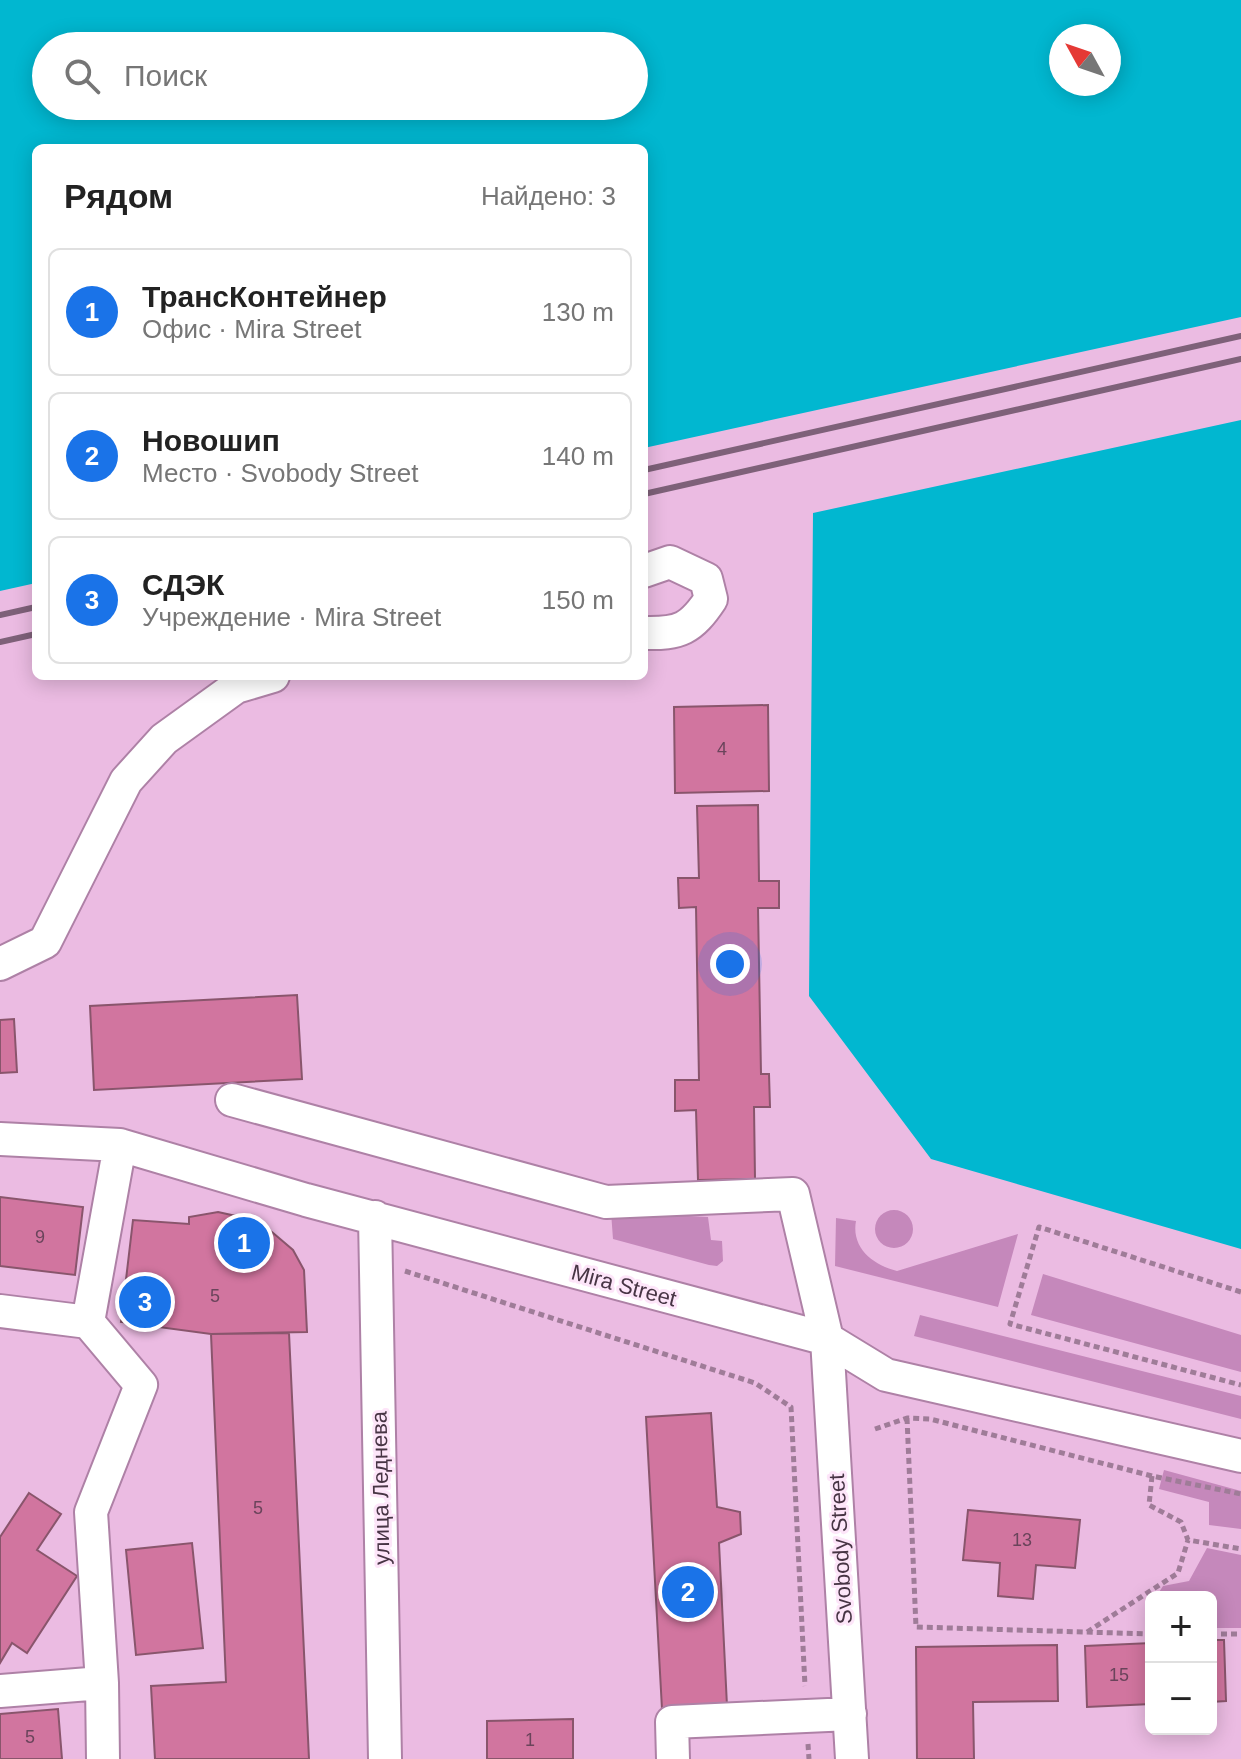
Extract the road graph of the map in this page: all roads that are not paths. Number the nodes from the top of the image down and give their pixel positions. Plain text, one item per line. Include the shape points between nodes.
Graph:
1 (648, 570) edge
2 (648, 633) edge
3 (260, 680) edge
4 (0, 964) edge
5 (232, 1100) dead end
6 (0, 1139) edge
7 (120, 1145) junction
8 (375, 1217) junction
9 (0, 1311) edge
10 (88, 1322) junction
11 (827, 1339) junction
12 (1241, 1456) edge
13 (102, 1683) junction
14 (0, 1691) edge
15 (850, 1714) junction
16 (103, 1759) edge
17 (385, 1759) edge
18 (673, 1759) edge
19 (852, 1759) edge

1 - 2 street via 670,562 706,579 711,599 695,623
3 - 4 street via 236,687 164,739 126,781 45,942
5 - 11 street, Svobody Street via 606,1202 793,1194
6 - 7 street, Mira Street
7 - 8 street, Mira Street
7 - 10 street
8 - 11 street, Mira Street
8 - 17 street, улица Леднева
9 - 10 street
10 - 13 street via 141,1385 91,1512
11 - 12 street, Mira Street via 886,1375
11 - 15 street, Svobody Street
13 - 14 street
13 - 16 street
15 - 18 street via 672,1722
15 - 19 street, Svobody Street

